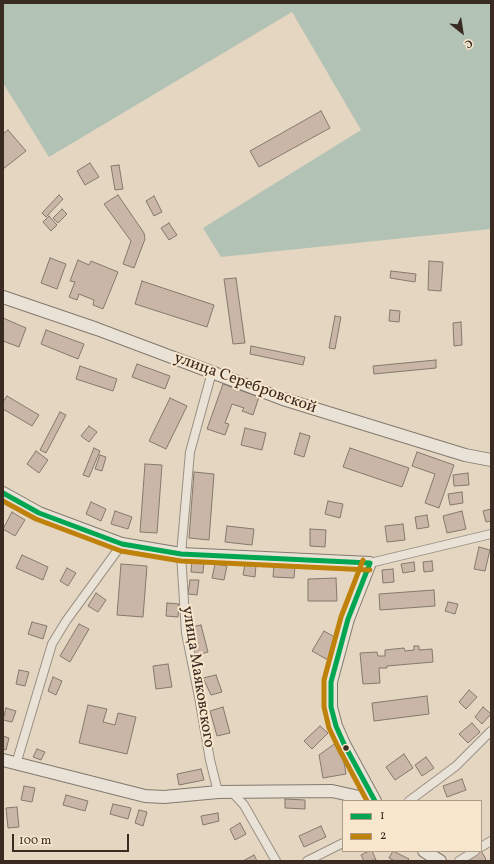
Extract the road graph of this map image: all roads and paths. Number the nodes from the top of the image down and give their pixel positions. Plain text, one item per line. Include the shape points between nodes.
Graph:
1 (3, 296) edge
2 (212, 372) junction
3 (491, 460) edge
4 (3, 493) edge
5 (491, 534) edge
6 (122, 544) junction
7 (181, 554) junction
8 (370, 563) junction
9 (491, 731) edge
10 (3, 760) edge
11 (16, 764) junction
12 (218, 792) junction
13 (232, 792) junction
14 (368, 800) edge
15 (374, 800) edge
16 (410, 800) edge
17 (491, 841) edge
18 (342, 844) edge
19 (482, 846) edge
20 (473, 852) edge
21 (276, 861) edge
22 (307, 861) edge
23 (459, 861) edge

1 - 2 street, улица Серебровской
2 - 3 street, улица Серебровской via 283,399 465,455
2 - 7 street, улица Маяковского via 190,452
4 - 6 street via 39,513
5 - 8 street
6 - 7 street
6 - 11 street via 52,644
7 - 8 street
7 - 12 street, улица Маяковского via 186,633
8 - 15 street via 348,619 332,682 331,707 344,744
9 - 16 street via 456,766
10 - 11 street
11 - 12 street via 145,796 164,797
12 - 13 street
13 - 14 street via 332,791
13 - 21 street via 244,805
17 - 19 street
18 - 22 street
20 - 23 street

